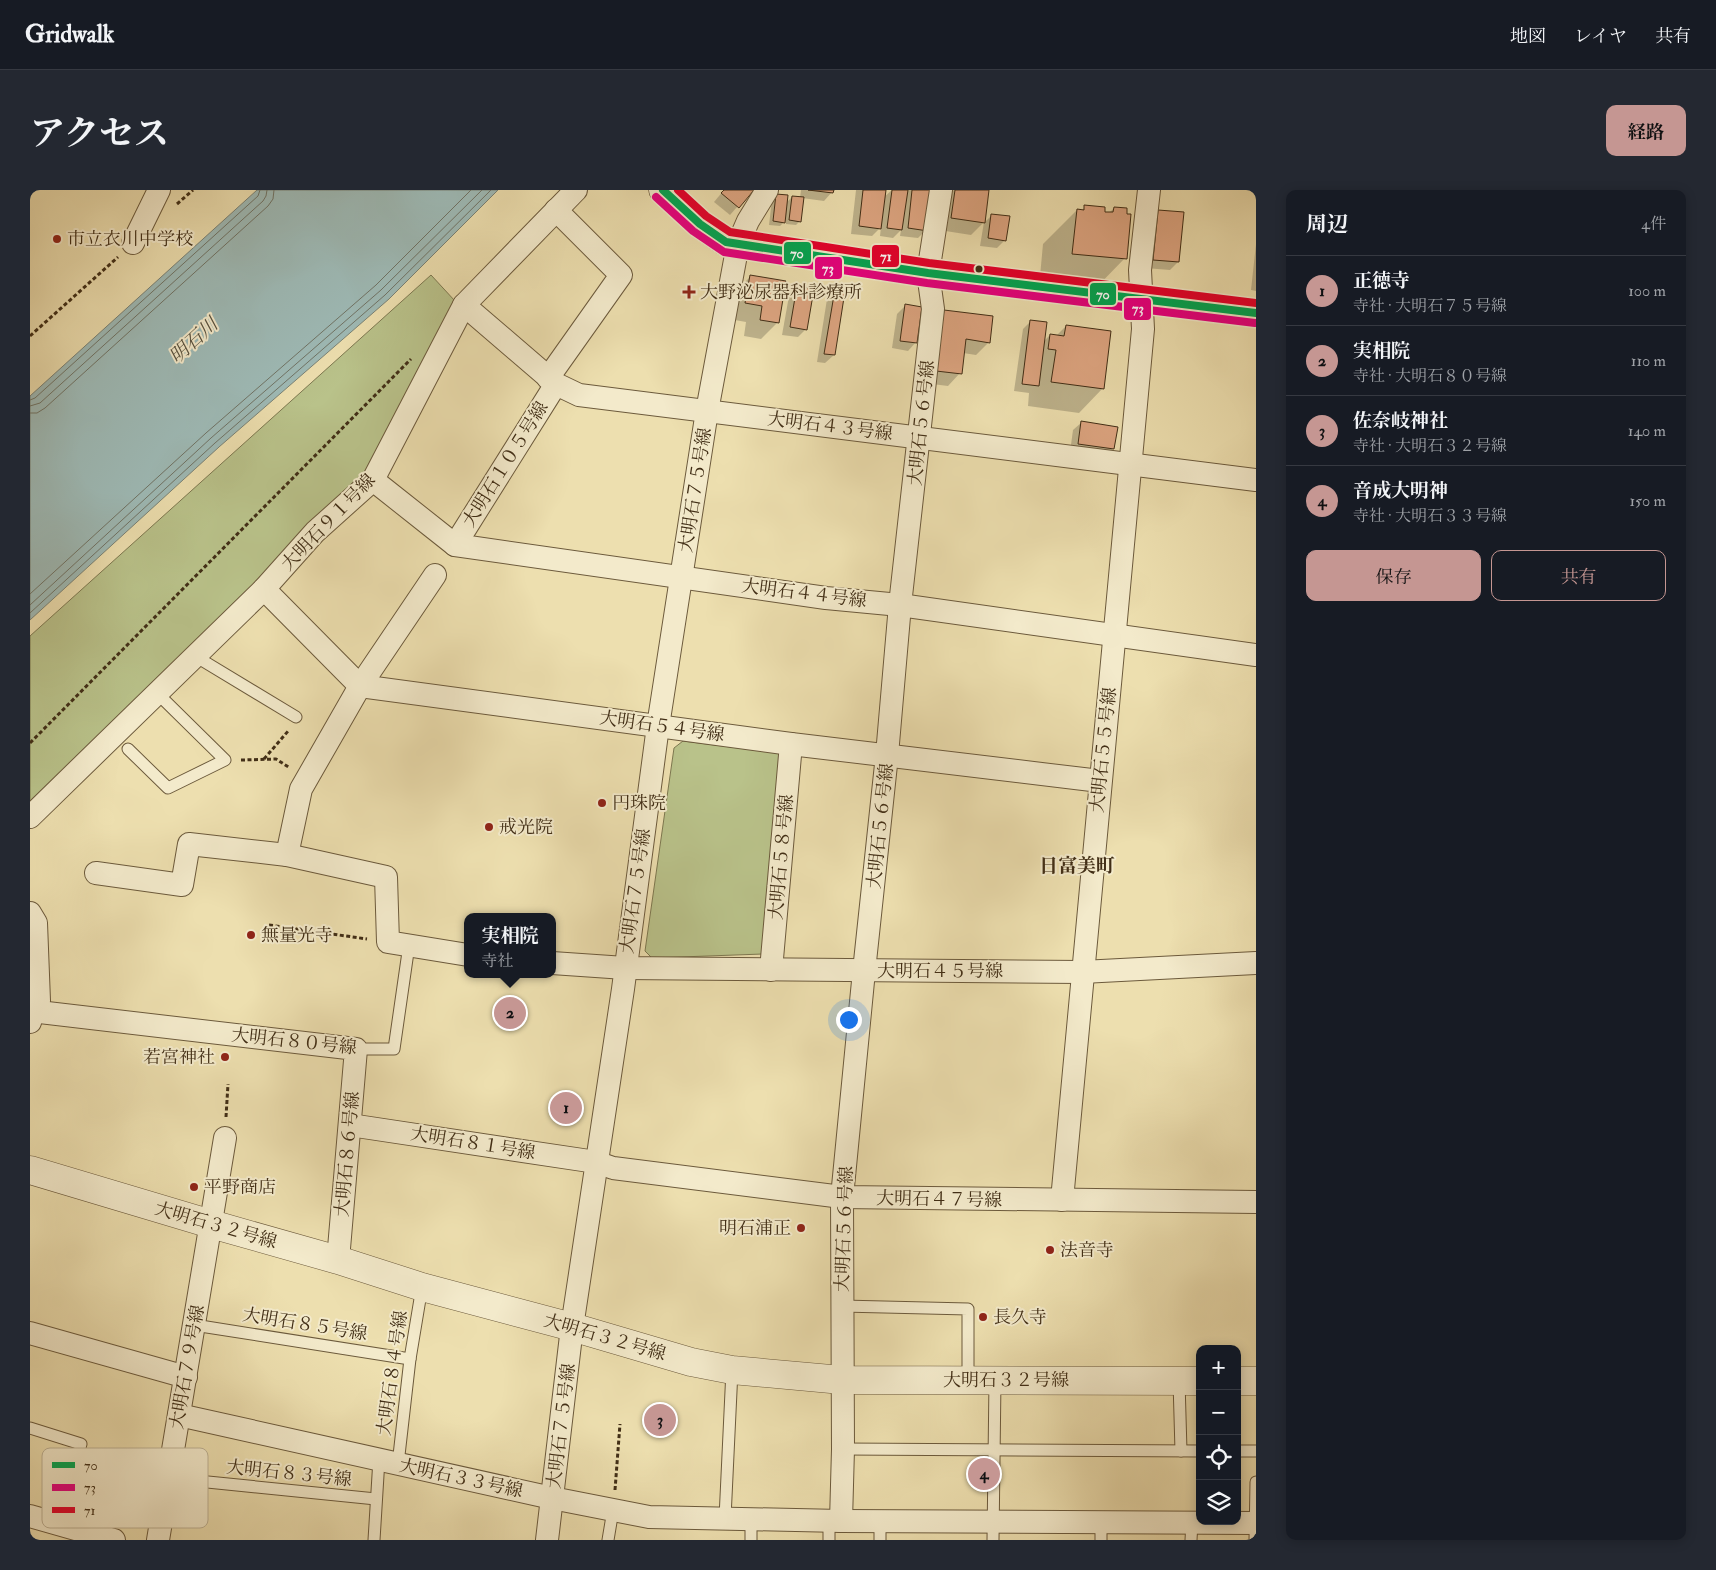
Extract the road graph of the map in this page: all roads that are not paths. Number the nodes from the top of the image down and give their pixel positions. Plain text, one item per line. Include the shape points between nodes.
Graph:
1 (159, 190) edge
2 (576, 190) edge
3 (663, 190) edge
4 (767, 190) edge
5 (941, 190) edge
6 (1149, 190) edge
7 (556, 210) junction
8 (132, 243) road end
9 (738, 244) junction
10 (928, 273) junction
11 (1142, 299) junction
12 (464, 305) junction
13 (1256, 313) edge
14 (552, 381) junction
15 (707, 412) junction
16 (919, 437) junction
17 (1130, 464) junction
18 (373, 480) junction
19 (1256, 480) edge
20 (455, 545) junction
21 (435, 575) dead end
22 (682, 577) junction
23 (264, 589) junction
24 (900, 605) junction
25 (1114, 636) junction
26 (1256, 655) edge
27 (195, 656) junction
28 (360, 686) junction
29 (157, 693) junction
30 (294, 722) road end
31 (658, 726) junction
32 (791, 744) junction
33 (128, 749) dead end
34 (887, 755) junction
35 (1100, 781) junction
36 (30, 817) edge
37 (287, 855) junction
38 (96, 873) dead end
39 (30, 913) edge
40 (398, 943) junction
41 (464, 954) edge
42 (556, 963) edge
43 (1256, 963) edge
44 (625, 968) junction
45 (771, 970) junction
46 (864, 971) junction
47 (1082, 972) junction
48 (31, 1015) edge
49 (356, 1049) junction
50 (350, 1125) junction
51 (226, 1138) road end
52 (596, 1162) junction
53 (30, 1170) edge
54 (842, 1197) junction
55 (1062, 1200) junction
56 (1256, 1202) edge
57 (211, 1224) junction
58 (338, 1260) junction
59 (422, 1287) junction
60 (842, 1306) junction
61 (194, 1325) junction
62 (572, 1327) junction
63 (30, 1333) edge
64 (410, 1359) junction
65 (732, 1370) junction
66 (186, 1377) junction
67 (842, 1380) junction
68 (968, 1380) junction
69 (995, 1380) junction
70 (1189, 1381) edge
71 (1241, 1381) edge
72 (1256, 1381) edge
73 (179, 1415) junction
74 (30, 1428) edge
75 (80, 1448) edge
76 (173, 1448) edge
77 (843, 1450) junction
78 (994, 1450) junction
79 (1181, 1451) junction
80 (1196, 1451) edge
81 (1241, 1451) edge
82 (1256, 1451) edge
83 (388, 1462) junction
84 (208, 1482) edge
85 (1256, 1482) edge
86 (552, 1498) junction
87 (376, 1499) junction
88 (613, 1510) junction
89 (725, 1518) junction
90 (1256, 1523) edge
91 (833, 1527) edge
92 (72, 1528) edge
93 (751, 1529) edge
94 (880, 1530) edge
95 (993, 1531) edge
96 (1101, 1531) edge
97 (1192, 1531) edge
98 (114, 1540) edge
99 (374, 1540) edge
100 (547, 1540) edge
101 (608, 1540) edge
102 (1255, 1540) edge

1 - 8 street
2 - 7 street, 大明石９１号線
3 - 9 street via 700,224 726,242
4 - 9 street, 大明石７５号線
5 - 10 street, 大明石５６号線
6 - 11 street, 大明石５５号線 via 1140,270
7 - 12 street, 大明石９１号線
7 - 14 street, 大明石１０５号線 via 621,275
9 - 10 street
9 - 15 street, 大明石７５号線
10 - 11 street
10 - 16 street, 大明石５６号線 via 934,309
11 - 13 street
11 - 17 street, 大明石５５号線 via 1143,329
12 - 14 street, 大明石４３号線
12 - 18 street, 大明石９１号線
14 - 15 street, 大明石４３号線 via 579,395
14 - 20 street, 大明石１０５号線
15 - 16 street, 大明石４３号線
15 - 22 street, 大明石７５号線
16 - 17 street, 大明石４３号線
16 - 24 street, 大明石５６号線
17 - 19 street, 大明石４３号線
17 - 25 street, 大明石５５号線
18 - 20 street
18 - 23 street, 大明石９１号線 via 315,532
20 - 22 street, 大明石４４号線
21 - 28 street
22 - 24 street, 大明石４４号線
22 - 31 street, 大明石７５号線
23 - 27 street, 大明石９１号線
23 - 28 street
24 - 25 street, 大明石４４号線
24 - 34 street, 大明石５６号線
25 - 26 street, 大明石４４号線
25 - 35 street, 大明石５５号線
27 - 29 street, 大明石９１号線
27 - 30 lane
28 - 31 street, 大明石５４号線
28 - 37 street via 301,789
29 - 33 lane via 225,760 168,788
29 - 36 street, 大明石９１号線
31 - 32 street, 大明石５４号線
31 - 44 street, 大明石７５号線
32 - 34 street, 大明石５４号線
32 - 45 street, 大明石５８号線
34 - 35 street, 大明石５４号線
34 - 46 street, 大明石５６号線
35 - 47 street, 大明石５５号線
37 - 38 street via 188,844 182,885
37 - 40 street via 386,877
39 - 48 street via 36,923 39,1001
40 - 41 street
40 - 49 lane, 大明石８０号線 via 394,1049
42 - 44 street
43 - 47 street, 大明石４５号線
44 - 45 street, 大明石４５号線
44 - 52 street, 大明石７５号線
45 - 46 street, 大明石４５号線
46 - 47 street, 大明石４５号線
46 - 54 street, 大明石５６号線
47 - 55 street, 大明石５５号線
48 - 49 street, 大明石８０号線
49 - 50 street, 大明石８６号線
50 - 52 street, 大明石８１号線
50 - 58 street, 大明石８６号線
51 - 57 street, 大明石７９号線
52 - 54 street, 大明石４７号線 via 613,1168
52 - 62 street, 大明石７５号線
53 - 57 street, 大明石３２号線
54 - 55 street, 大明石４７号線
54 - 60 street, 大明石５６号線
55 - 56 street, 大明石４７号線
57 - 58 street, 大明石３２号線
57 - 61 street, 大明石７９号線
58 - 59 street, 大明石３２号線
59 - 62 street, 大明石３２号線
59 - 64 lane, 大明石８４号線
60 - 67 street, 大明石５６号線
60 - 68 lane via 968,1309
61 - 64 lane, 大明石８５号線
61 - 66 street, 大明石７９号線
62 - 65 street, 大明石３２号線 via 691,1362
62 - 86 street, 大明石７５号線
63 - 66 street
64 - 83 lane, 大明石８４号線
65 - 67 street, 大明石３２号線
65 - 89 lane
66 - 73 street, 大明石７９号線
67 - 68 street, 大明石３２号線
67 - 77 street, 大明石５６号線
68 - 69 street, 大明石３２号線
69 - 70 street, 大明石３２号線
69 - 78 lane
70 - 79 lane
71 - 72 street
73 - 76 street, 大明石７９号線
73 - 83 street, 大明石３３号線
74 - 75 lane via 81,1444
77 - 78 lane
77 - 91 street, 大明石５６号線
78 - 79 lane
78 - 95 lane
79 - 80 lane
81 - 82 lane
83 - 86 street, 大明石３３号線
83 - 87 lane, 大明石８４号線
84 - 87 lane, 大明石８３号線
85 - 90 lane
86 - 88 street, 大明石３３号線
86 - 100 street, 大明石７５号線
87 - 99 lane, 大明石８４号線
88 - 89 street, 大明石３３号線 via 649,1517
88 - 101 lane
89 - 93 street, 大明石３３号線
90 - 97 street, 大明石３３号線
90 - 102 lane
91 - 93 street, 大明石３３号線
91 - 94 street, 大明石３３号線
92 - 98 street
94 - 95 street, 大明石３３号線
95 - 96 street, 大明石３３号線
96 - 97 street, 大明石３３号線

